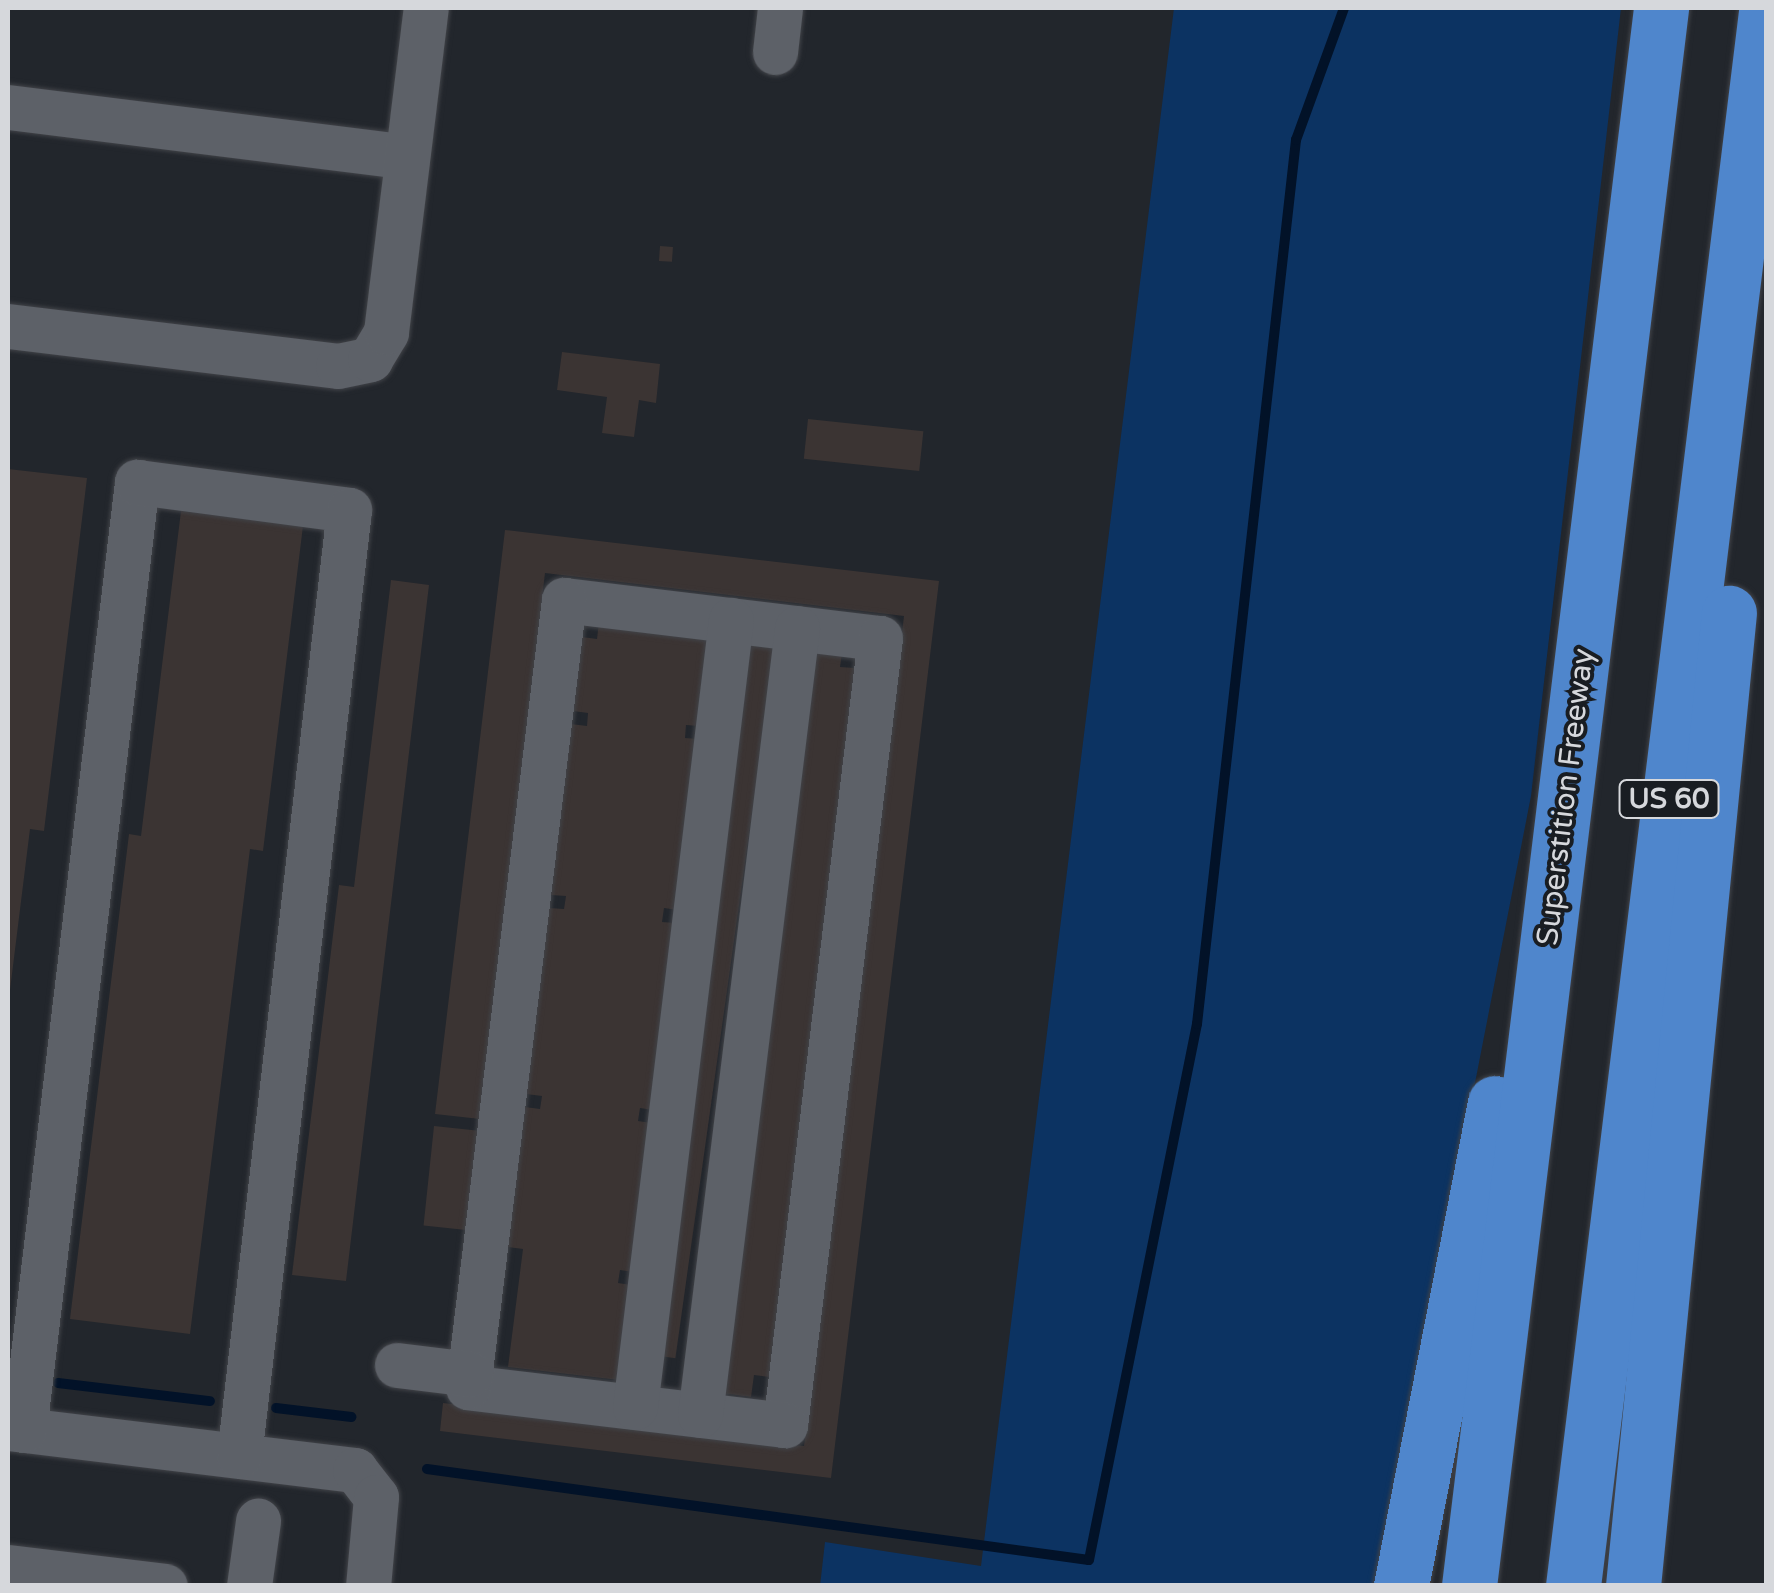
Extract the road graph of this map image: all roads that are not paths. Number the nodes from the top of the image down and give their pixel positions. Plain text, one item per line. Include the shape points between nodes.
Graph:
1 (426, 8) edge
2 (780, 8) edge
3 (1661, 8) edge
4 (1766, 12) edge
5 (1766, 45) edge
6 (775, 52) dead end
7 (8, 107) edge
8 (408, 157) junction
9 (8, 326) edge
10 (731, 620) junction
11 (796, 628) junction
12 (1575, 728) junction
13 (397, 1365) dead end
14 (470, 1374) junction
15 (635, 1407) junction
16 (700, 1415) junction
17 (16, 1429) edge
18 (239, 1456) junction
19 (258, 1520) dead end
20 (8, 1567) edge
21 (90, 1581) edge
22 (165, 1586) edge
23 (249, 1586) edge
24 (368, 1586) edge
25 (1402, 1586) edge
26 (1469, 1586) edge
27 (1573, 1586) edge
28 (1633, 1586) edge

1 - 8 street
2 - 6 street
3 - 12 highway, Superstition Freeway
4 - 27 highway, US 60
5 - 28 highway via 1732,578
7 - 8 street
8 - 9 street via 386,332 370,359 338,366
10 - 11 street
10 - 14 street via 564,600
10 - 15 street
11 - 16 street
11 - 16 street via 880,638 794,1346 784,1425
12 - 25 highway
12 - 26 highway, Superstition Freeway
13 - 14 street
14 - 15 street via 468,1387
15 - 16 street
17 - 18 street
17 - 18 street via 137,482 350,510
18 - 24 street via 369,1477 376,1497
19 - 23 street
20 - 21 street
21 - 22 street

